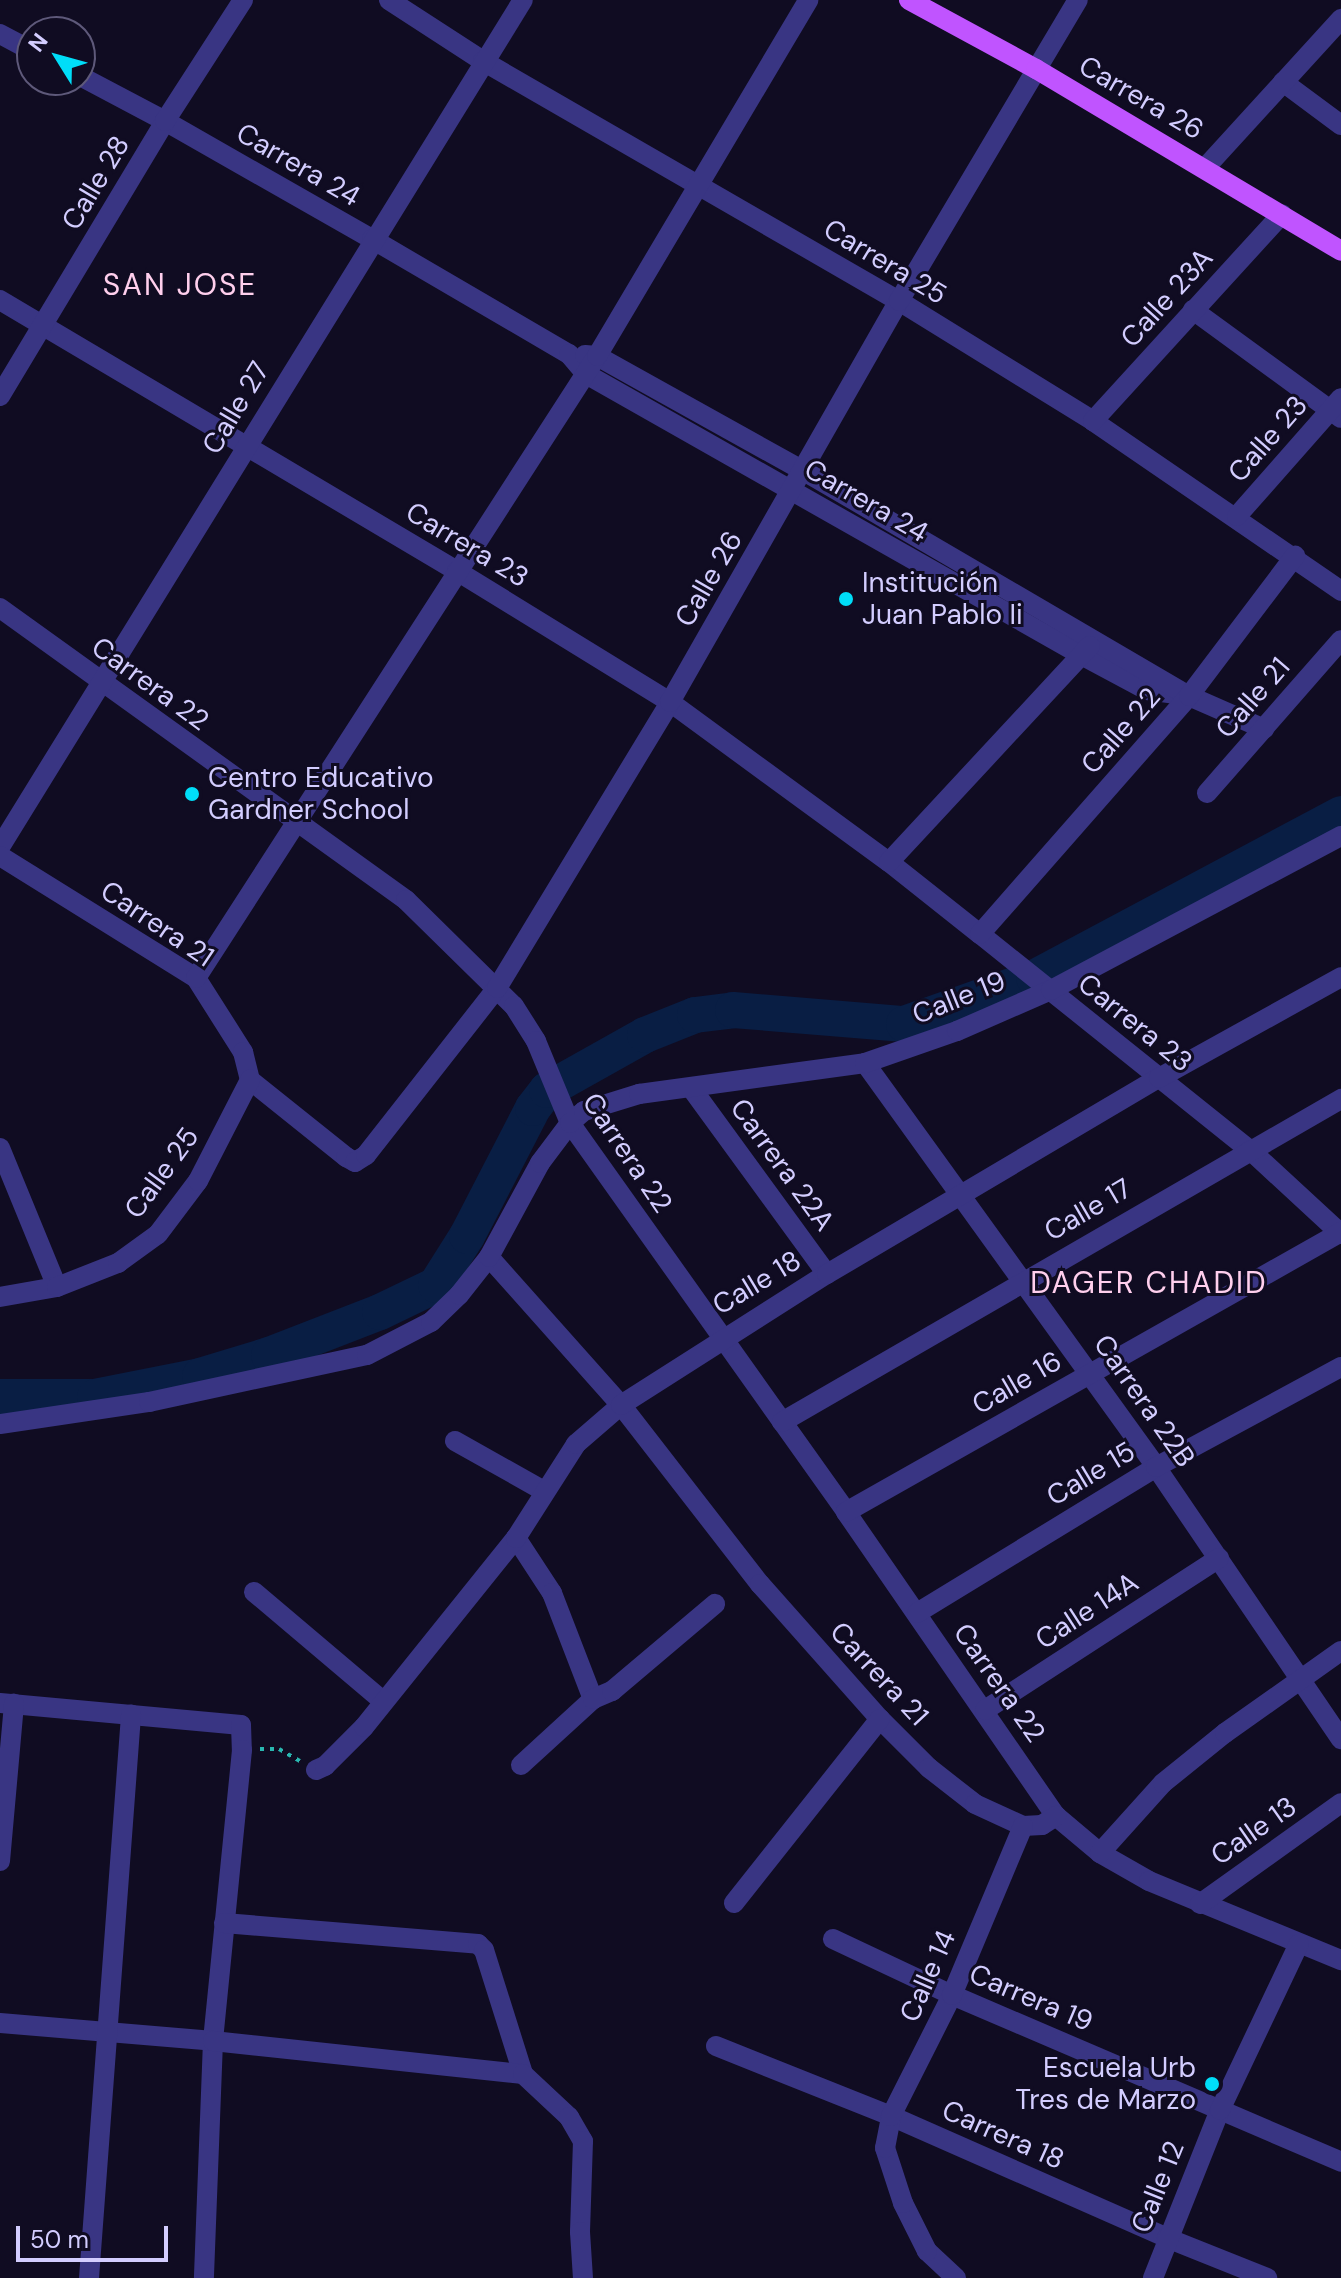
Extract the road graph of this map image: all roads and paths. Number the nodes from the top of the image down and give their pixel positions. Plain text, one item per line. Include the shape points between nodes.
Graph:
1 (243, 0) edge
2 (389, 0) edge
3 (523, 0) edge
4 (808, 0) edge
5 (909, 0) edge
6 (1078, 0) edge
7 (1341, 19) edge
8 (483, 61) junction
9 (1036, 69) junction
10 (1283, 82) junction
11 (96, 84) edge
12 (165, 121) junction
13 (1341, 125) edge
14 (1205, 168) junction
15 (699, 185) junction
16 (1282, 214) junction
17 (372, 239) junction
18 (1341, 251) edge
19 (0, 300) edge
20 (899, 301) junction
21 (1193, 310) junction
22 (44, 326) junction
23 (592, 365) junction
24 (0, 396) edge
25 (1338, 408) edge
26 (1093, 421) junction
27 (246, 444) junction
28 (804, 471) junction
29 (792, 491) junction
30 (1237, 516) junction
31 (1295, 556) junction
32 (457, 571) junction
33 (1341, 591) edge
34 (0, 608) edge
35 (1341, 640) edge
36 (1088, 648) junction
37 (101, 682) junction
38 (1189, 696) junction
39 (670, 702) junction
40 (1264, 729) junction
41 (1207, 793) dead end
42 (295, 822) junction
43 (1341, 836) edge
44 (0, 847) edge
45 (0, 856) edge
46 (889, 862) junction
47 (980, 934) junction
48 (1341, 977) edge
49 (196, 978) junction
50 (1044, 985) junction
51 (497, 988) junction
52 (865, 1063) junction
53 (1159, 1078) junction
54 (250, 1080) junction
55 (692, 1089) junction
56 (1341, 1099) edge
57 (570, 1123) junction
58 (0, 1148) edge
59 (1250, 1150) junction
60 (963, 1196) junction
61 (1341, 1233) edge
62 (489, 1257) junction
63 (827, 1274) junction
64 (1023, 1280) junction
65 (57, 1287) junction
66 (0, 1297) edge
67 (720, 1339) junction
68 (1341, 1367) edge
69 (1090, 1373) junction
70 (621, 1405) junction
71 (782, 1422) junction
72 (0, 1424) edge
73 (455, 1441) dead end
74 (1156, 1467) junction
75 (544, 1491) junction
76 (846, 1512) junction
77 (516, 1538) junction
78 (1219, 1558) junction
79 (254, 1592) dead end
80 (715, 1604) dead end
81 (917, 1613) junction
82 (1341, 1651) edge
83 (1302, 1679) junction
84 (593, 1699) junction
85 (382, 1700) junction
86 (7, 1704) edge
87 (985, 1710) junction
88 (131, 1715) junction
89 (880, 1719) junction
90 (1341, 1739) edge
91 (242, 1750) junction
92 (521, 1765) dead end
93 (316, 1770) joint
94 (1341, 1803) edge
95 (1056, 1816) junction
96 (1023, 1826) junction
97 (1100, 1853) junction
98 (0, 1861) edge
99 (734, 1903) dead end
100 (1200, 1904) junction
101 (224, 1923) junction
102 (833, 1939) dead end
103 (1299, 1944) junction
104 (1341, 1960) edge
105 (952, 1995) junction
106 (0, 2023) edge
107 (107, 2032) junction
108 (213, 2041) junction
109 (716, 2046) dead end
110 (523, 2074) junction
111 (1220, 2110) junction
112 (891, 2116) junction
113 (1341, 2162) edge
114 (1167, 2238) junction
115 (89, 2278) edge
116 (204, 2278) edge
117 (583, 2278) edge
118 (956, 2278) edge
119 (1153, 2278) edge
120 (1267, 2278) edge

1 - 12 street, Calle 28
2 - 8 street, Carrera 25
3 - 8 street, Calle 27
4 - 15 street
5 - 9 main road, Carrera 26
6 - 9 street, Calle 26
7 - 10 street
8 - 15 street, Carrera 25
8 - 17 street, Calle 27
9 - 14 main road, Carrera 26
9 - 20 street, Calle 26
10 - 13 street
10 - 14 street
11 - 12 street, Carrera 24
12 - 17 street, Carrera 24
12 - 22 street, Calle 28
14 - 16 main road, Carrera 26
15 - 20 street, Carrera 25
15 - 23 street
16 - 18 main road, Carrera 26
16 - 21 street, Calle 23A
17 - 23 street, Carrera 24
17 - 27 street, Calle 27
19 - 22 street, Carrera 23
20 - 26 street, Carrera 25
20 - 28 street, Calle 26
21 - 25 street
21 - 26 street, Calle 23A
22 - 24 street, Calle 28
22 - 27 street, Carrera 23
23 - 28 street, Carrera 24
23 - 29 street, Carrera 24
23 - 32 street
25 - 30 street, Calle 23
26 - 30 street, Carrera 25
27 - 32 street, Carrera 23
27 - 37 street, Calle 27
28 - 29 street, Calle 26
28 - 36 street, Carrera 24
29 - 36 street, Carrera 24
29 - 39 street, Calle 26
30 - 31 street, Carrera 25
31 - 33 street, Carrera 25
31 - 38 street, Calle 22
32 - 39 street, Carrera 23
32 - 42 street
34 - 37 street, Carrera 22
35 - 40 street, Calle 21
36 - 38 street, Carrera 24 via 1147,690
36 - 46 street
37 - 42 street, Carrera 22
37 - 44 street, Calle 27
38 - 40 street, Carrera 24
38 - 47 street, Calle 22
39 - 46 street, Carrera 23
39 - 51 street, Calle 26
40 - 41 street, Calle 21
42 - 49 street
42 - 51 street, Carrera 22 via 406,900
43 - 50 street, Calle 19
45 - 49 street, Carrera 21
46 - 47 street, Carrera 23
47 - 50 street, Carrera 23
48 - 53 street, Calle 18
49 - 54 street, Carrera 21 via 243,1052
50 - 52 street, Calle 19 via 957,1031
50 - 53 street, Carrera 23
51 - 54 street, Calle 26 via 366,1155 355,1162
51 - 57 street, Carrera 22 via 536,1041
52 - 55 street, Calle 19
52 - 60 street, Carrera 22B
53 - 59 street, Carrera 23
53 - 60 street, Calle 18
54 - 65 street, Calle 25 via 198,1181 158,1234 118,1263
55 - 57 street, Calle 19 via 605,1103
55 - 63 street, Carrera 22A
56 - 59 street, Calle 17
57 - 62 street via 540,1163
57 - 67 street, Carrera 22
58 - 65 street
59 - 61 street, Carrera 23
59 - 64 street, Calle 17
60 - 63 street, Calle 18
60 - 64 street, Carrera 22B
61 - 69 street, Calle 16
62 - 70 street, Carrera 21
62 - 72 street via 431,1322 367,1355 149,1402
63 - 67 street, Calle 18
64 - 69 street, Carrera 22B
64 - 71 street, Calle 17
65 - 66 street, Calle 25
67 - 70 street, Calle 18
67 - 71 street, Carrera 22
68 - 74 street, Calle 15
69 - 74 street, Carrera 22B
69 - 76 street, Calle 16
70 - 75 street, Calle 18 via 576,1444
70 - 89 street, Carrera 21 via 760,1584
71 - 76 street, Carrera 22
73 - 75 street
74 - 78 street, Carrera 22B
74 - 81 street, Calle 15
75 - 77 street, Calle 18
76 - 81 street, Carrera 22
77 - 84 street via 552,1593
77 - 85 street, Calle 18
78 - 83 street, Carrera 22B
78 - 87 street, Calle 14A
79 - 85 street
80 - 84 street via 612,1691
81 - 87 street, Carrera 22
82 - 83 street
83 - 90 street, Carrera 22B
83 - 97 street via 1163,1783
84 - 92 street
85 - 93 street, Calle 18 via 340,1752
86 - 88 street
86 - 98 street
87 - 95 street, Carrera 22
88 - 91 street via 241,1725
88 - 107 street
89 - 96 street, Carrera 21 via 975,1804
89 - 99 street
91 - 93 path via 279,1749
91 - 101 street
94 - 100 street, Calle 13
95 - 96 street via 1042,1825
95 - 97 street
96 - 105 street, Calle 14
97 - 100 street
100 - 103 street
101 - 108 street
101 - 110 street via 478,1944
102 - 105 street, Carrera 19
103 - 104 street
103 - 111 street, Calle 12
105 - 111 street, Carrera 19
105 - 112 street, Calle 14
106 - 107 street
107 - 108 street
107 - 115 street
108 - 110 street
108 - 116 street
109 - 112 street, Carrera 18
110 - 117 street via 569,2117 583,2141
111 - 113 street, Carrera 19
111 - 114 street, Calle 12
112 - 114 street, Carrera 18
112 - 118 street, Calle 14 via 885,2148 903,2203 927,2251
114 - 119 street, Calle 12
114 - 120 street, Carrera 18

